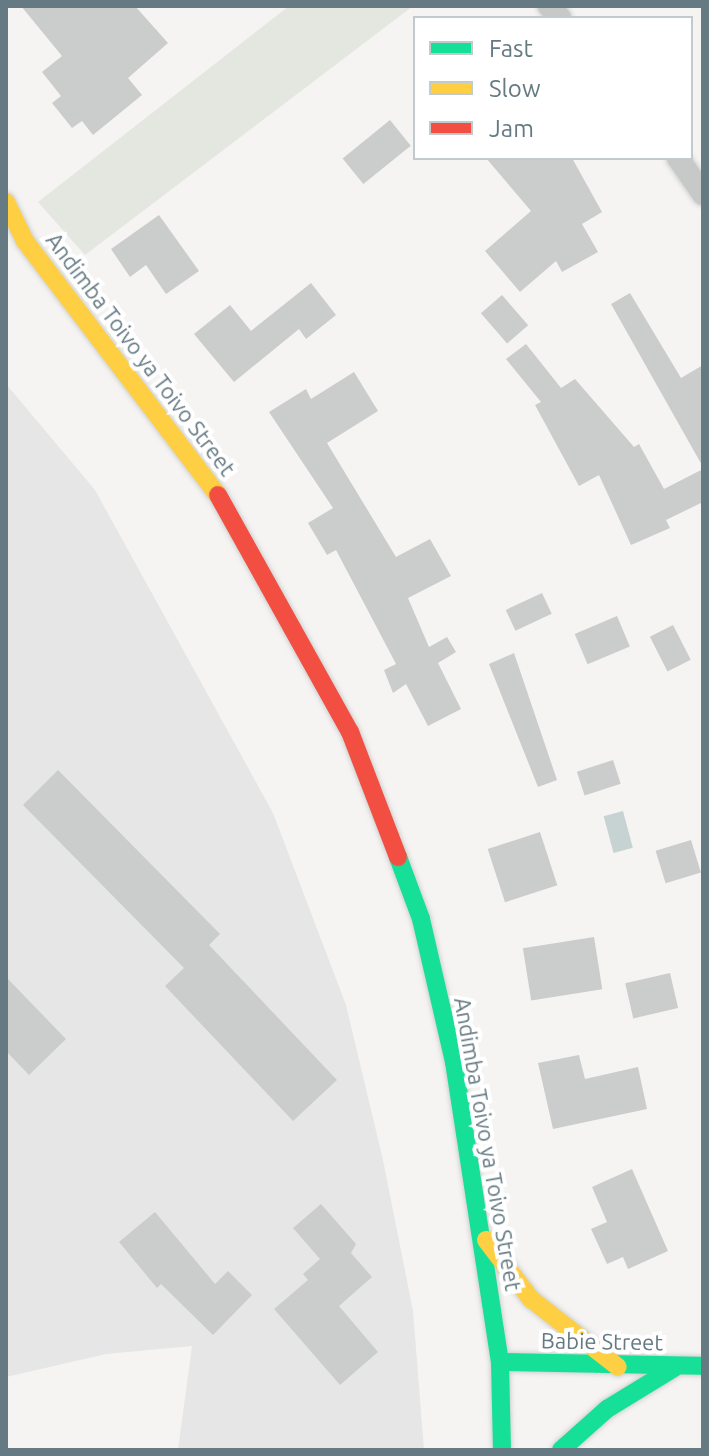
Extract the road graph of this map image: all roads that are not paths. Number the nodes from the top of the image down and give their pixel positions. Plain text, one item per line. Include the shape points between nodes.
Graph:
1 (679, 160) edge
2 (703, 194) edge
3 (6, 202) edge
4 (6, 230) edge
5 (25, 241) junction
6 (482, 1234) junction
7 (500, 1362) junction
8 (703, 1366) edge
9 (677, 1367) junction
10 (618, 1368) junction
11 (502, 1450) edge
12 (561, 1450) edge

1 - 2 street
3 - 5 street, Andimba Toivo ya Toivo Street
4 - 5 street, Andimba Toivo ya Toivo Street
5 - 6 street, Andimba Toivo ya Toivo Street via 214,489 350,732 421,919 454,1062
6 - 7 street, Andimba Toivo ya Toivo Street
6 - 10 street via 540,1309
7 - 10 street, Babie Street
7 - 11 street, Andimba Toivo ya Toivo Street
8 - 9 street, Babie Street
9 - 10 street, Babie Street
9 - 12 street via 607,1409

